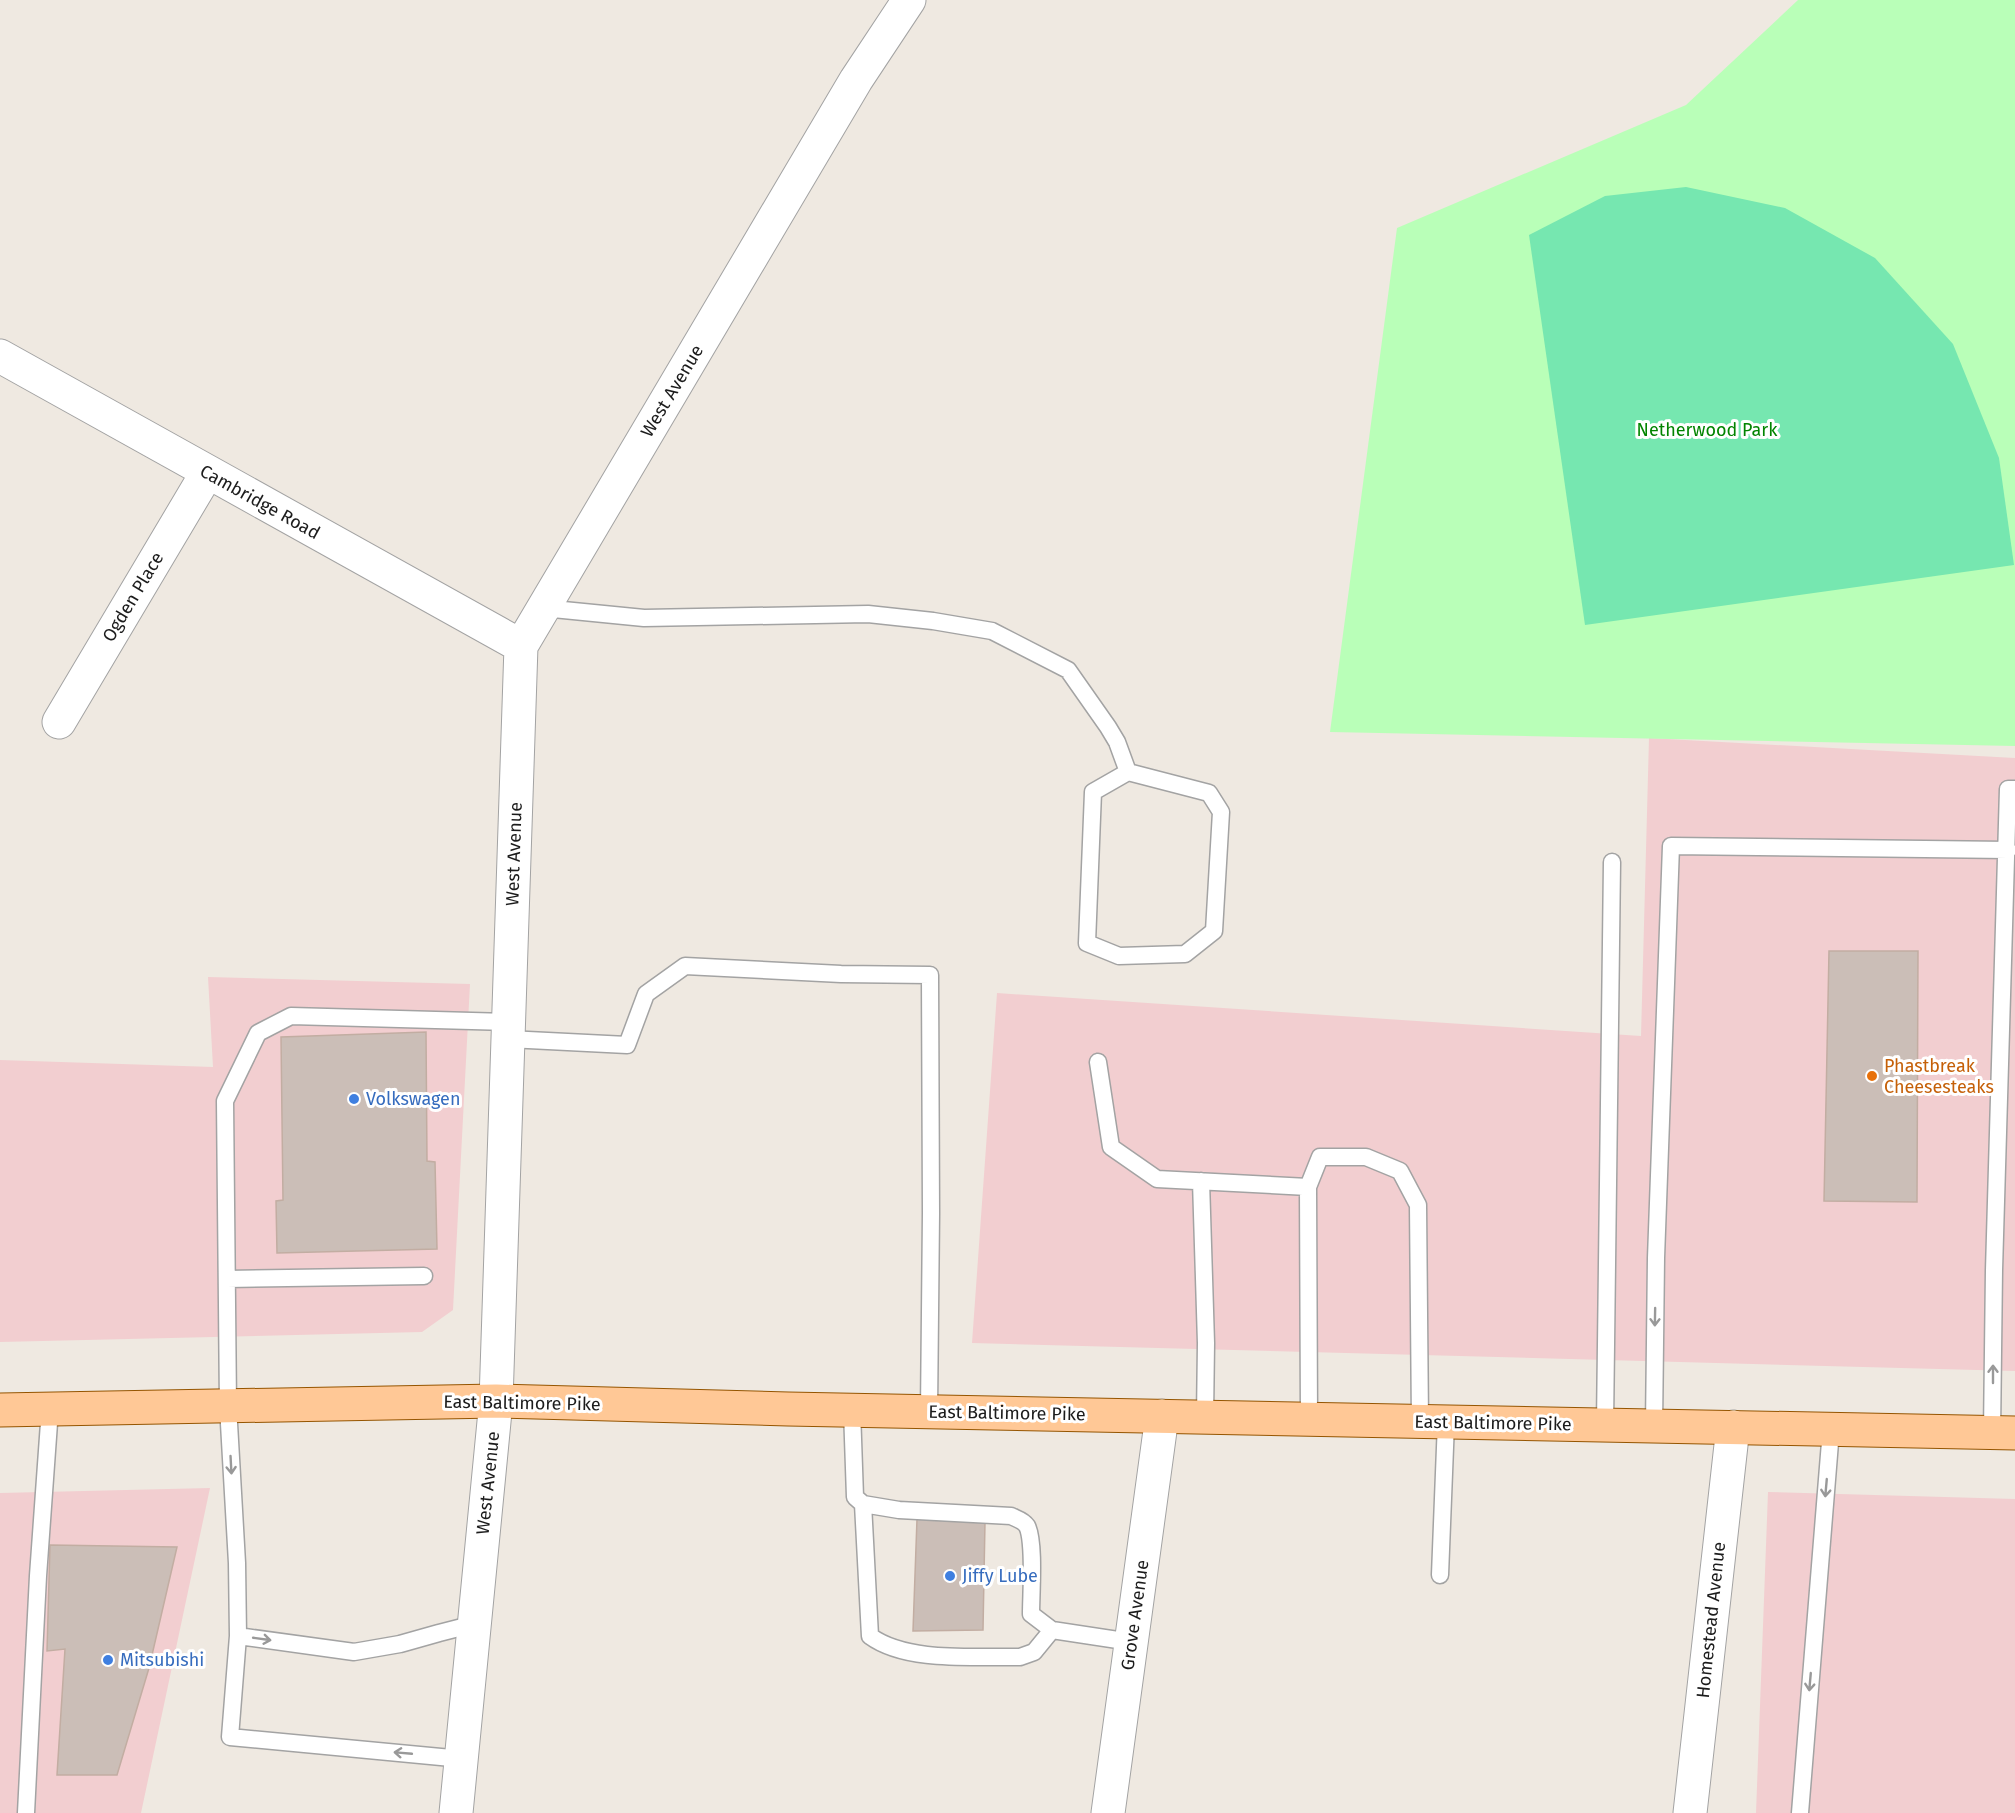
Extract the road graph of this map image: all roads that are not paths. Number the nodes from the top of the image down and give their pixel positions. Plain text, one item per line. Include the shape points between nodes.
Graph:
1 (909, 0) edge
2 (0, 356) edge
3 (207, 473) junction
4 (543, 608) junction
5 (521, 646) junction
6 (59, 722) dead end
7 (1128, 772) junction
8 (2015, 789) edge
9 (2008, 850) junction
10 (1612, 862) dead end
11 (508, 1030) junction
12 (1098, 1062) dead end
13 (1201, 1181) junction
14 (1308, 1187) junction
15 (424, 1276) dead end
16 (227, 1280) junction
17 (496, 1401) junction
18 (228, 1406) junction
19 (50, 1409) junction
20 (0, 1410) edge
21 (852, 1410) junction
22 (929, 1412) junction
23 (1162, 1416) junction
24 (1205, 1417) junction
25 (1309, 1419) junction
26 (1433, 1422) junction
27 (1605, 1425) junction
28 (1653, 1426) junction
29 (1733, 1427) junction
30 (1831, 1430) junction
31 (2004, 1433) edge
32 (863, 1504) junction
33 (1440, 1575) dead end
34 (474, 1624) junction
35 (1052, 1630) junction
36 (238, 1636) junction
37 (1131, 1642) junction
38 (462, 1759) junction
39 (26, 1813) edge
40 (456, 1813) edge
41 (1108, 1813) edge
42 (1690, 1813) edge
43 (1800, 1813) edge

1 - 4 street, West Avenue via 856,80
2 - 3 street, Cambridge Road
3 - 5 street, Cambridge Road
3 - 6 street, Ogden Place
4 - 5 street, West Avenue
4 - 7 lane via 644,618 868,614 992,631 1068,670 1117,742
5 - 11 street, West Avenue
7 - 7 lane via 1093,792 1087,943 1119,956 1185,954 1214,931 1221,812 1209,793
8 - 9 lane via 2008,789
9 -> 28 lane via 1671,846
31 -> 9 lane via 1994,1270
10 - 27 lane
11 - 16 lane via 291,1016 258,1033 225,1101
11 - 17 street, West Avenue
11 - 22 lane via 627,1045 646,994 685,966 930,975
12 - 13 lane via 1111,1147 1157,1179
13 - 14 lane
13 - 24 lane
14 - 25 lane
14 - 26 lane via 1320,1157 1366,1157 1400,1171 1418,1205
15 - 16 lane
16 - 18 lane
17 - 18 main road, East Baltimore Pike
17 - 21 main road, East Baltimore Pike
17 - 34 street, West Avenue
18 - 19 main road, East Baltimore Pike
18 -> 36 lane
19 - 20 main road, East Baltimore Pike
19 - 39 lane
21 - 22 main road, East Baltimore Pike
21 - 32 lane via 855,1497
22 - 23 main road, East Baltimore Pike
23 - 24 main road, East Baltimore Pike
23 - 37 street, Grove Avenue
24 - 25 main road, East Baltimore Pike
25 - 26 main road, East Baltimore Pike
26 - 27 main road, East Baltimore Pike
26 - 33 lane
27 - 28 main road, East Baltimore Pike
28 - 29 main road, East Baltimore Pike
29 - 30 main road, East Baltimore Pike
29 - 42 street, Homestead Avenue
30 - 31 main road, East Baltimore Pike
30 -> 43 lane
32 - 35 lane via 1021,1520 1031,1542 1031,1614
32 - 35 lane via 870,1636 882,1645 916,1655 1020,1657 1034,1652
36 -> 34 lane via 354,1652
34 - 38 street, West Avenue
35 - 37 lane
38 -> 36 lane via 230,1737
37 - 41 street, Grove Avenue
38 - 40 street, West Avenue

